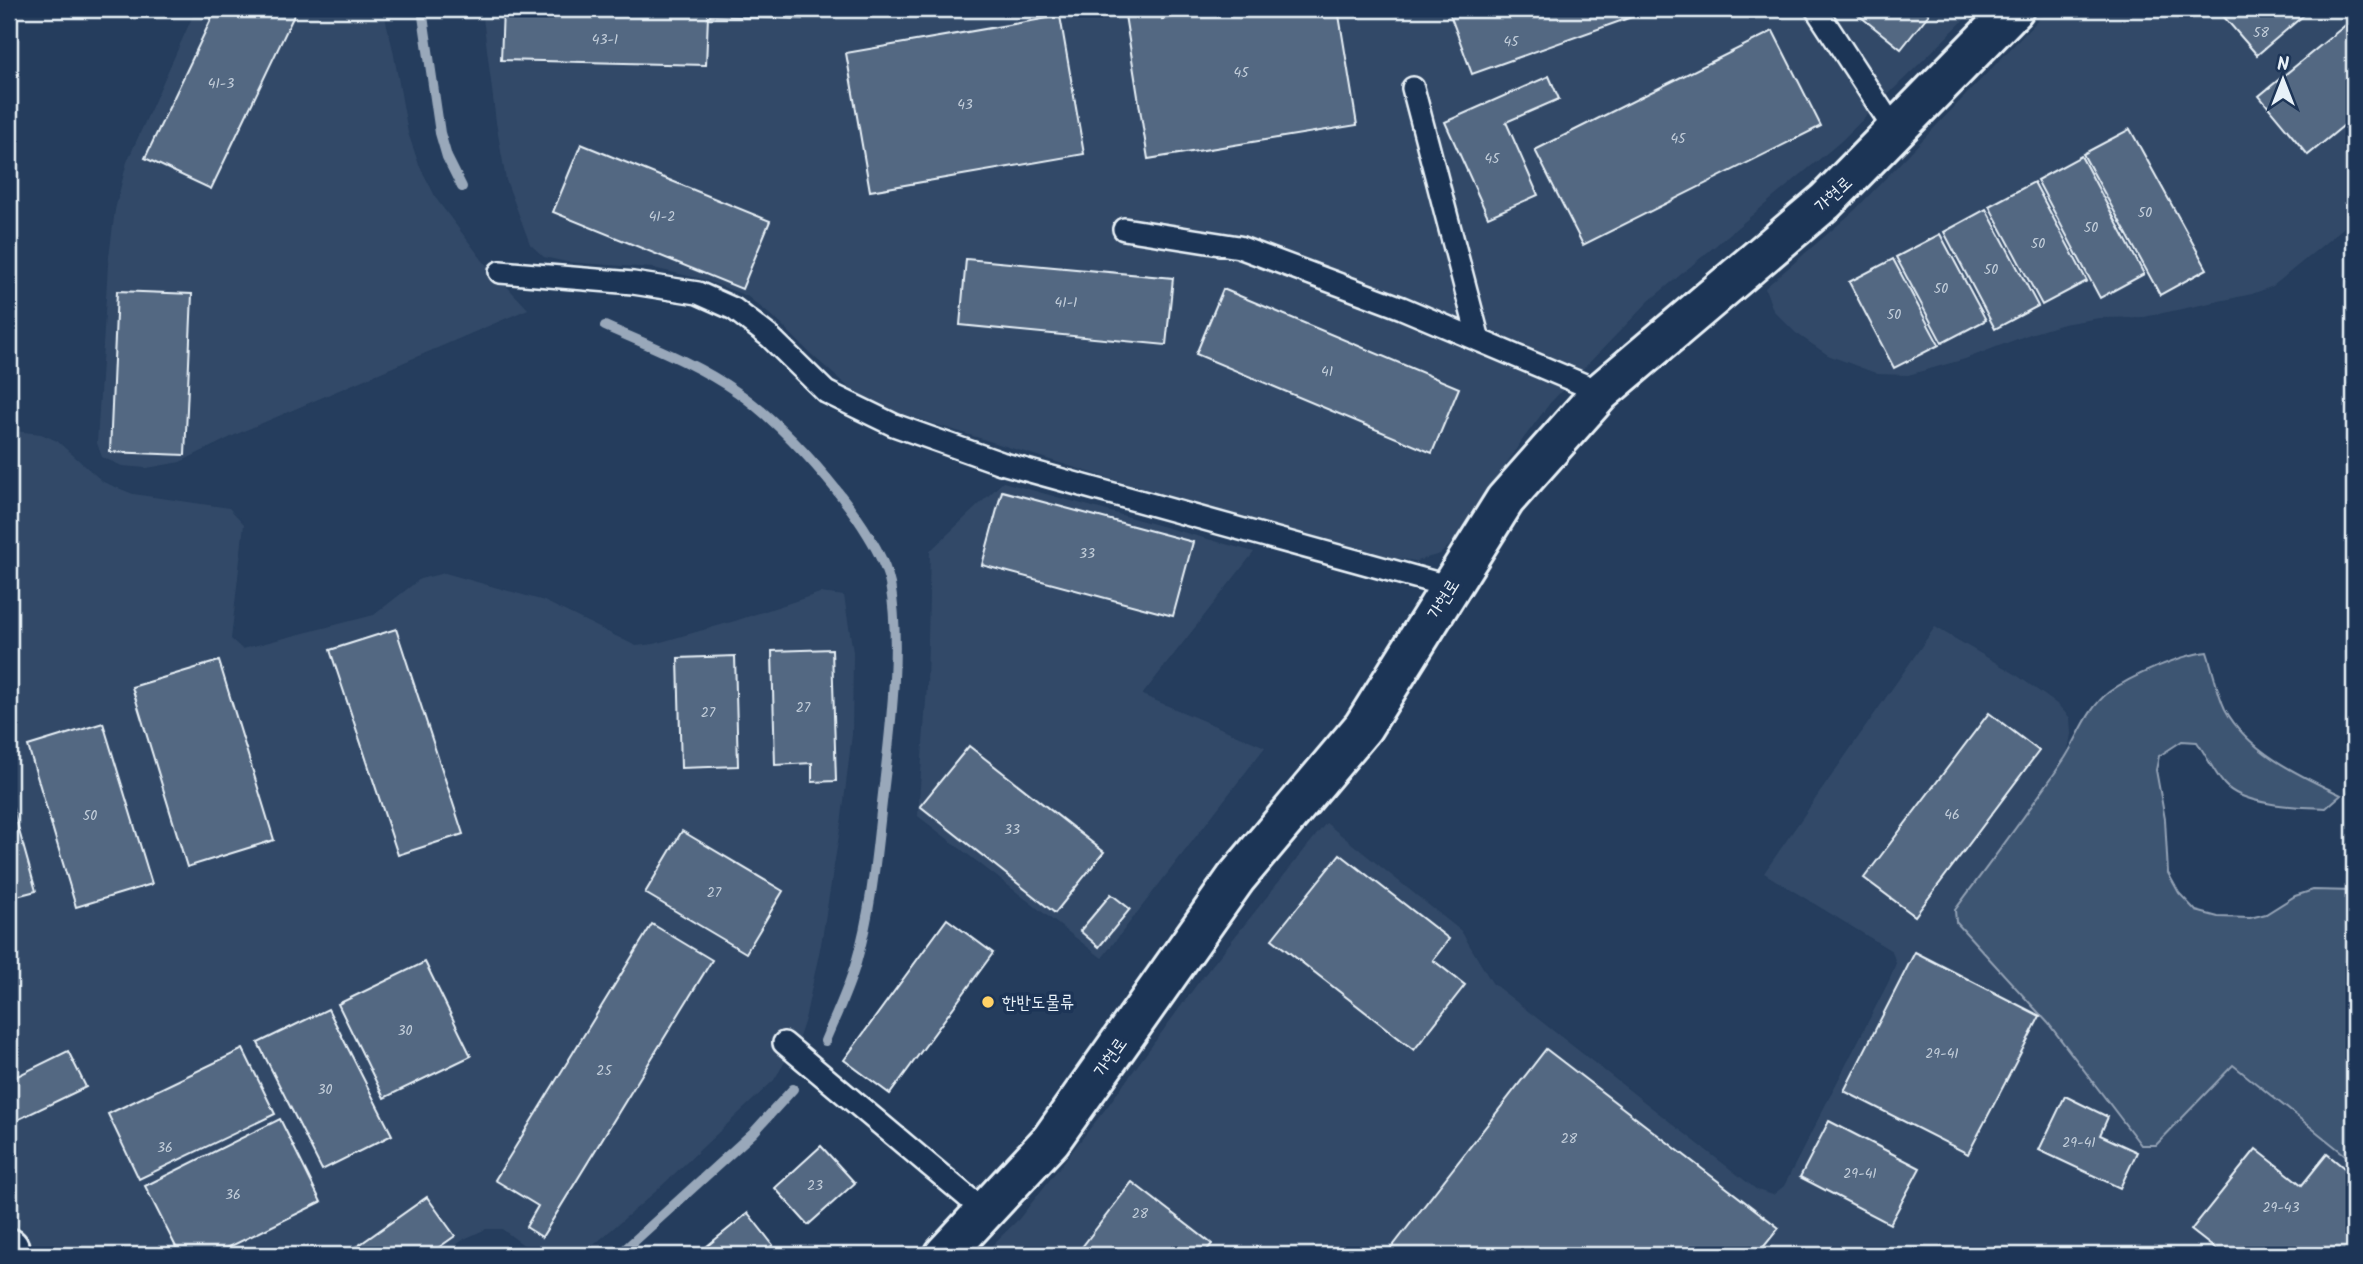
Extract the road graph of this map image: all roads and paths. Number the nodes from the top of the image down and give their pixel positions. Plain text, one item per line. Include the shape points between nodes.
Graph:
1 (1816, 9) edge
2 (2014, 9) edge
3 (1413, 88) dead end
4 (1896, 132) junction
5 (1124, 229) dead end
6 (500, 272) dead end
7 (1479, 340) junction
8 (1601, 392) junction
9 (1451, 587) junction
10 (784, 1043) dead end
11 (984, 1211) junction
12 (9, 1248) edge
13 (10, 1255) edge
14 (944, 1255) edge

1 - 4 lane
2 - 4 street, 가현로
3 - 7 lane
4 - 8 street, 가현로 via 1826,201
5 - 7 lane via 1239,247
6 - 9 lane via 698,293 734,309 770,337 826,393 894,425 1001,463
7 - 8 lane
8 - 9 street, 가현로 via 1505,500
9 - 11 street, 가현로 via 1363,727 1236,878 1051,1140
10 - 11 lane
11 - 14 street, 가현로
12 - 13 street

